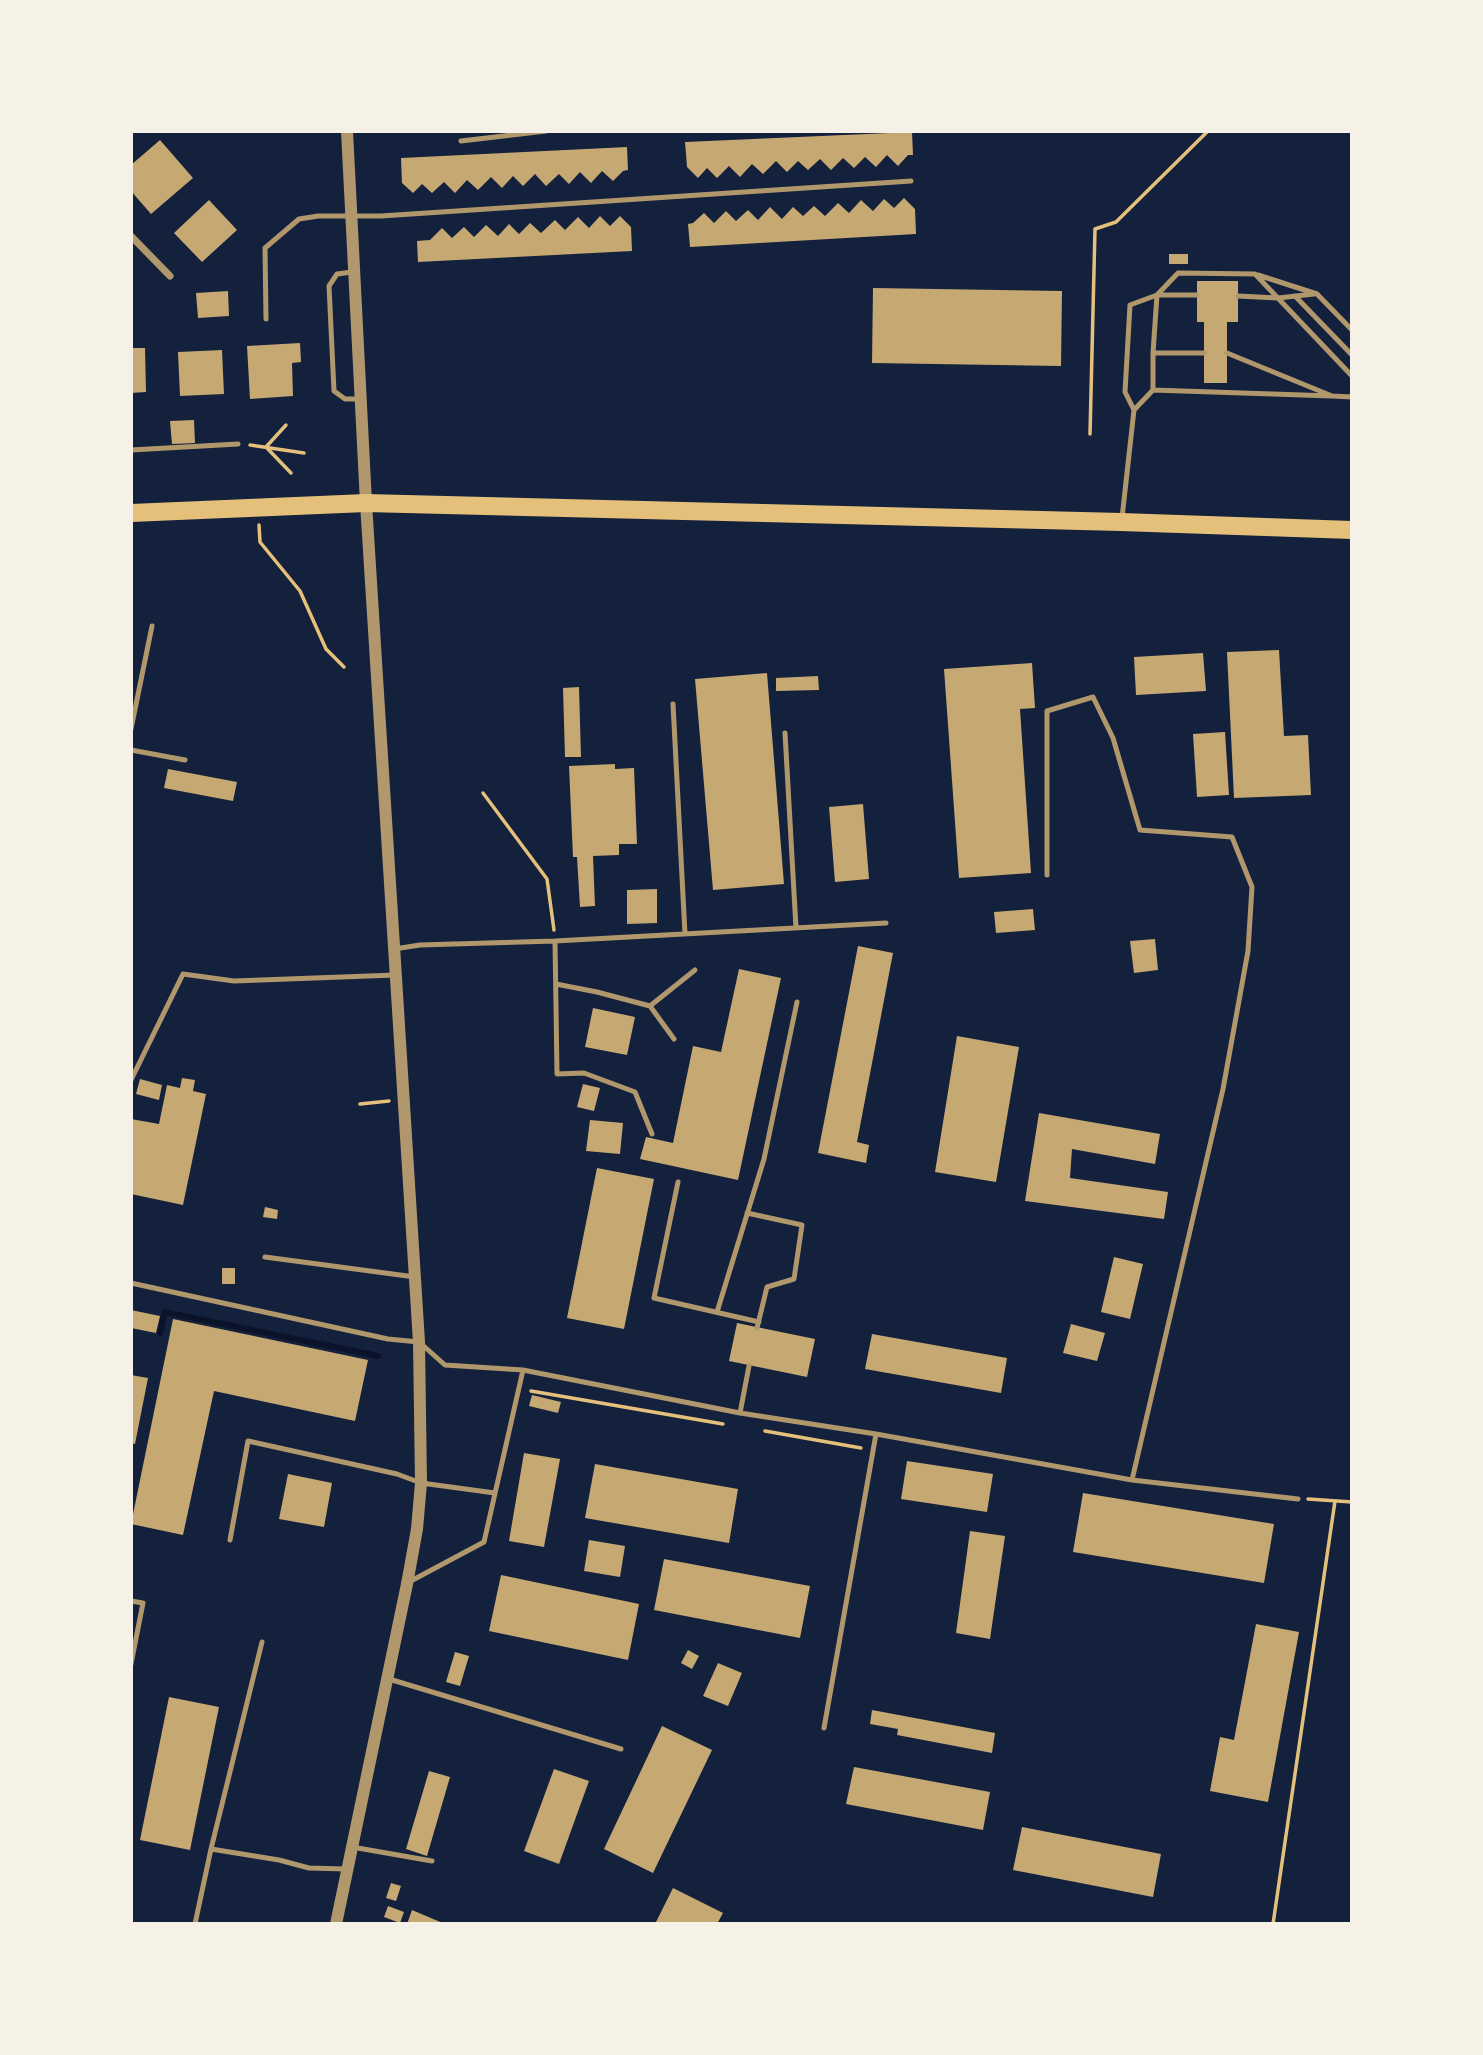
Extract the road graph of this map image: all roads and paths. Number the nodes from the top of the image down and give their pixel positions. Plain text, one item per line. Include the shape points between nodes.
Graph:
1 (347, 131) edge
2 (546, 131) edge
3 (1208, 131) edge
4 (461, 141) dead end
5 (911, 181) dead end
6 (351, 217) junction
7 (131, 236) edge
8 (355, 272) junction
9 (1255, 274) junction
10 (170, 276) dead end
11 (1317, 294) junction
12 (1157, 295) junction
13 (1197, 295) dead end
14 (1238, 296) dead end
15 (1295, 296) junction
16 (1278, 298) junction
17 (266, 319) dead end
18 (1352, 330) edge
19 (1204, 352) dead end
20 (1227, 352) dead end
21 (1153, 353) junction
22 (1352, 355) edge
23 (1352, 376) edge
24 (1153, 390) junction
25 (1332, 396) junction
26 (1352, 397) edge
27 (362, 399) junction
28 (1134, 410) junction
29 (286, 425) dead end
30 (1090, 433) dead end
31 (238, 443) dead end
32 (266, 447) junction
33 (131, 450) edge
34 (304, 453) dead end
35 (291, 473) dead end
36 (366, 503) junction
37 (131, 513) edge
38 (258, 519) dead end
39 (1121, 522) junction
40 (1352, 530) edge
41 (152, 626) dead end
42 (344, 667) dead end
43 (673, 704) dead end
44 (131, 729) edge
45 (785, 733) dead end
46 (131, 750) edge
47 (185, 760) dead end
48 (483, 793) dead end
49 (1046, 875) dead end
50 (886, 923) dead end
51 (796, 928) junction
52 (685, 934) junction
53 (555, 941) junction
54 (394, 949) junction
55 (695, 970) dead end
56 (395, 975) junction
57 (556, 984) junction
58 (797, 1002) dead end
59 (650, 1006) junction
60 (674, 1039) dead end
61 (131, 1080) edge
62 (403, 1100) junction
63 (360, 1104) dead end
64 (652, 1134) dead end
65 (678, 1182) dead end
66 (747, 1213) junction
67 (265, 1257) dead end
68 (415, 1277) junction
69 (131, 1283) edge
70 (717, 1312) junction
71 (419, 1342) junction
72 (749, 1366) dead end
73 (523, 1370) junction
74 (518, 1389) junction
75 (740, 1413) junction
76 (723, 1424) dead end
77 (764, 1431) dead end
78 (876, 1434) junction
79 (873, 1450) junction
80 (1132, 1480) junction
81 (421, 1483) junction
82 (495, 1493) junction
83 (1298, 1499) joint
84 (1335, 1501) junction
85 (1352, 1502) edge
86 (230, 1541) dead end
87 (407, 1584) junction
88 (131, 1601) edge
89 (262, 1642) dead end
90 (131, 1664) edge
91 (386, 1678) junction
92 (824, 1728) dead end
93 (621, 1749) dead end
94 (352, 1847) junction
95 (211, 1849) junction
96 (432, 1861) dead end
97 (347, 1869) junction
98 (195, 1924) edge
99 (336, 1924) edge
100 (1273, 1924) edge

1 - 6 street
2 - 4 lane
3 - 30 path via 1116,222 1095,229
5 - 6 lane
6 - 8 street
6 - 17 lane via 299,219 265,248
7 - 10 street
8 - 27 street
8 - 27 lane via 337,274 329,286 334,391 345,400
9 - 11 lane
9 - 12 lane via 1178,273
9 - 16 lane
11 - 15 lane
11 - 18 lane
12 - 13 lane
12 - 21 lane
12 - 28 lane via 1130,305 1125,392
14 - 16 lane
15 - 16 lane
15 - 22 lane
16 - 23 lane
19 - 21 lane
20 - 25 lane
21 - 24 lane
24 - 25 lane
24 - 28 lane
25 - 26 lane
27 - 36 street
28 - 39 lane
29 - 32 path
31 - 33 lane
32 - 34 path
32 - 35 path
36 - 37 main road
36 - 39 main road
36 - 54 street
38 - 42 path via 260,542 300,591 326,649
39 - 40 main road
41 - 44 lane
43 - 52 lane
45 - 51 lane
46 - 47 lane
48 - 53 path via 547,879
49 - 80 lane via 1047,711 1093,697 1113,738 1140,830 1232,837 1252,887 1248,951 1223,1089
50 - 51 lane
51 - 52 lane
52 - 53 lane
53 - 54 lane
53 - 57 lane
54 - 56 street
55 - 59 lane
56 - 61 lane via 234,981 183,974
56 - 62 street
57 - 59 lane
57 - 64 lane via 557,1074 584,1073 635,1091
58 - 66 lane via 764,1159
59 - 60 lane
62 - 63 path
62 - 68 street
65 - 70 lane via 654,1298
66 - 70 lane
66 - 70 lane via 802,1225 794,1279 767,1287 758,1325
67 - 68 lane
68 - 71 street
69 - 71 lane
71 - 73 lane via 445,1365
71 - 81 street
72 - 75 lane
73 - 74 lane
73 - 75 lane
74 - 76 path
74 - 82 lane
75 - 78 lane
77 - 79 path
78 - 79 lane
78 - 80 lane
79 - 92 lane
80 - 83 lane
81 - 82 lane
81 - 86 lane via 248,1441
81 - 87 street
82 - 87 lane via 484,1542
83 - 84 path
84 - 85 path
84 - 100 path
87 - 91 street
88 - 90 lane via 142,1603
89 - 95 lane
91 - 93 lane
91 - 94 street
94 - 96 lane
94 - 97 street
95 - 97 lane via 309,1868
95 - 98 lane
97 - 99 street

